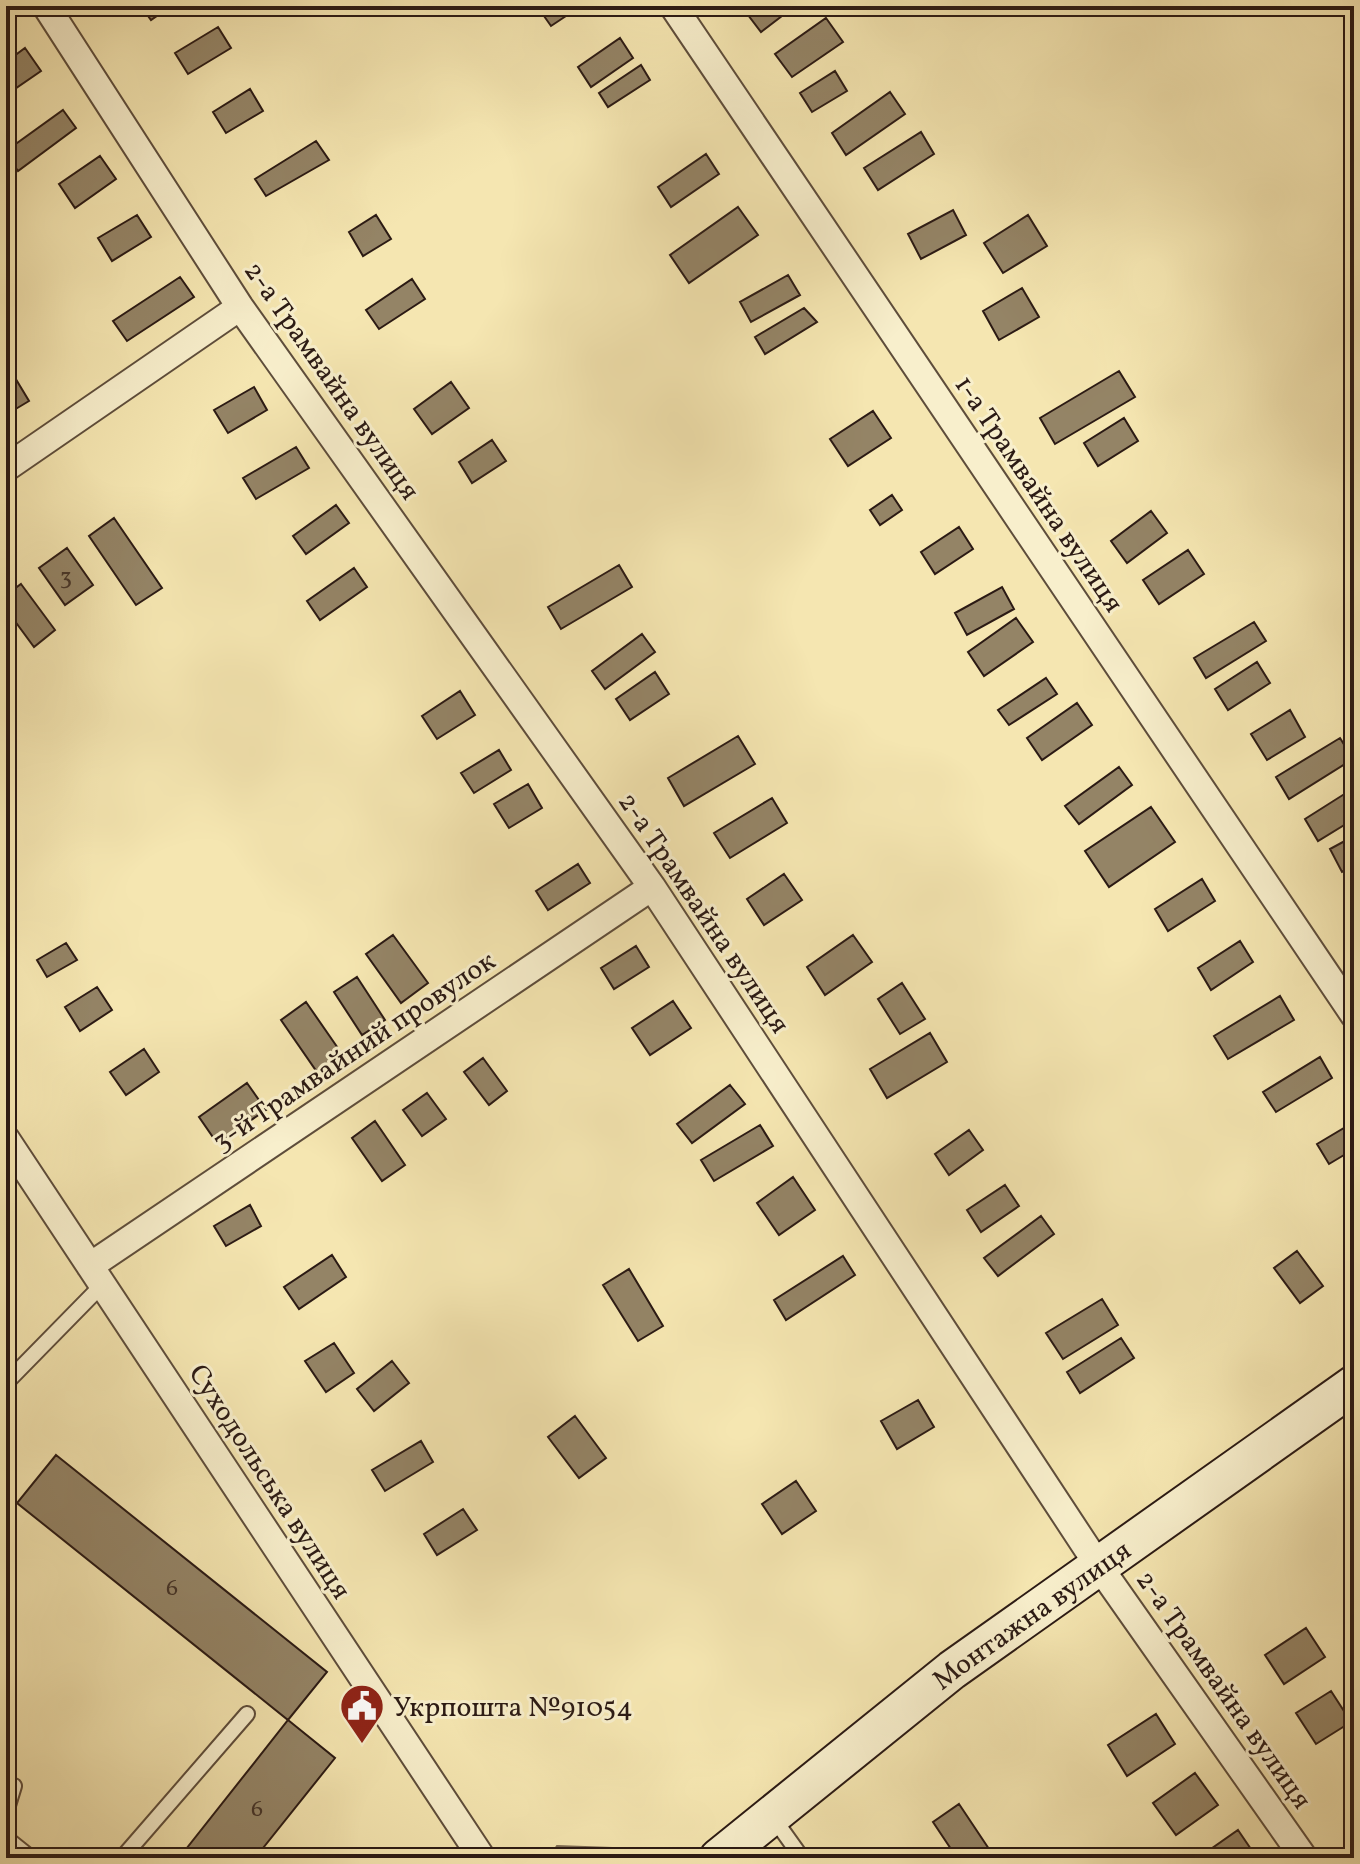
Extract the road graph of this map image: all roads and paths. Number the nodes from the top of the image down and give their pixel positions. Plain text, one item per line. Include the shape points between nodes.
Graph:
1 (46, 6) edge
2 (673, 6) edge
3 (240, 307) junction
4 (6, 468) edge
5 (652, 887) junction
6 (1354, 1015) edge
7 (6, 1139) edge
8 (96, 1275) junction
9 (6, 1383) edge
10 (1354, 1385) edge
11 (1098, 1565) junction
12 (247, 1714) dead end
13 (14, 1786) dead end
14 (6, 1812) edge
15 (772, 1815) junction
16 (6, 1838) edge
17 (31, 1858) edge
18 (122, 1858) edge
19 (482, 1858) edge
20 (719, 1858) edge
21 (802, 1858) edge
22 (1304, 1858) edge

1 - 3 street, 2-а Трамвайна вулиця
2 - 6 street, 1-а Трамвайна вулиця
3 - 4 street
3 - 5 street, 2-а Трамвайна вулиця
5 - 8 street, 3-й Трамвайний провулок
5 - 11 street, 2-а Трамвайна вулиця
7 - 8 street, Суходольська вулиця
8 - 9 lane
8 - 19 street, Суходольська вулиця
10 - 11 street, Монтажна вулиця
11 - 15 street, Монтажна вулиця via 952,1670
11 - 22 street, 2-а Трамвайна вулиця
12 - 18 lane
13 - 14 lane
15 - 20 street, Монтажна вулиця
15 - 21 lane
16 - 17 lane

